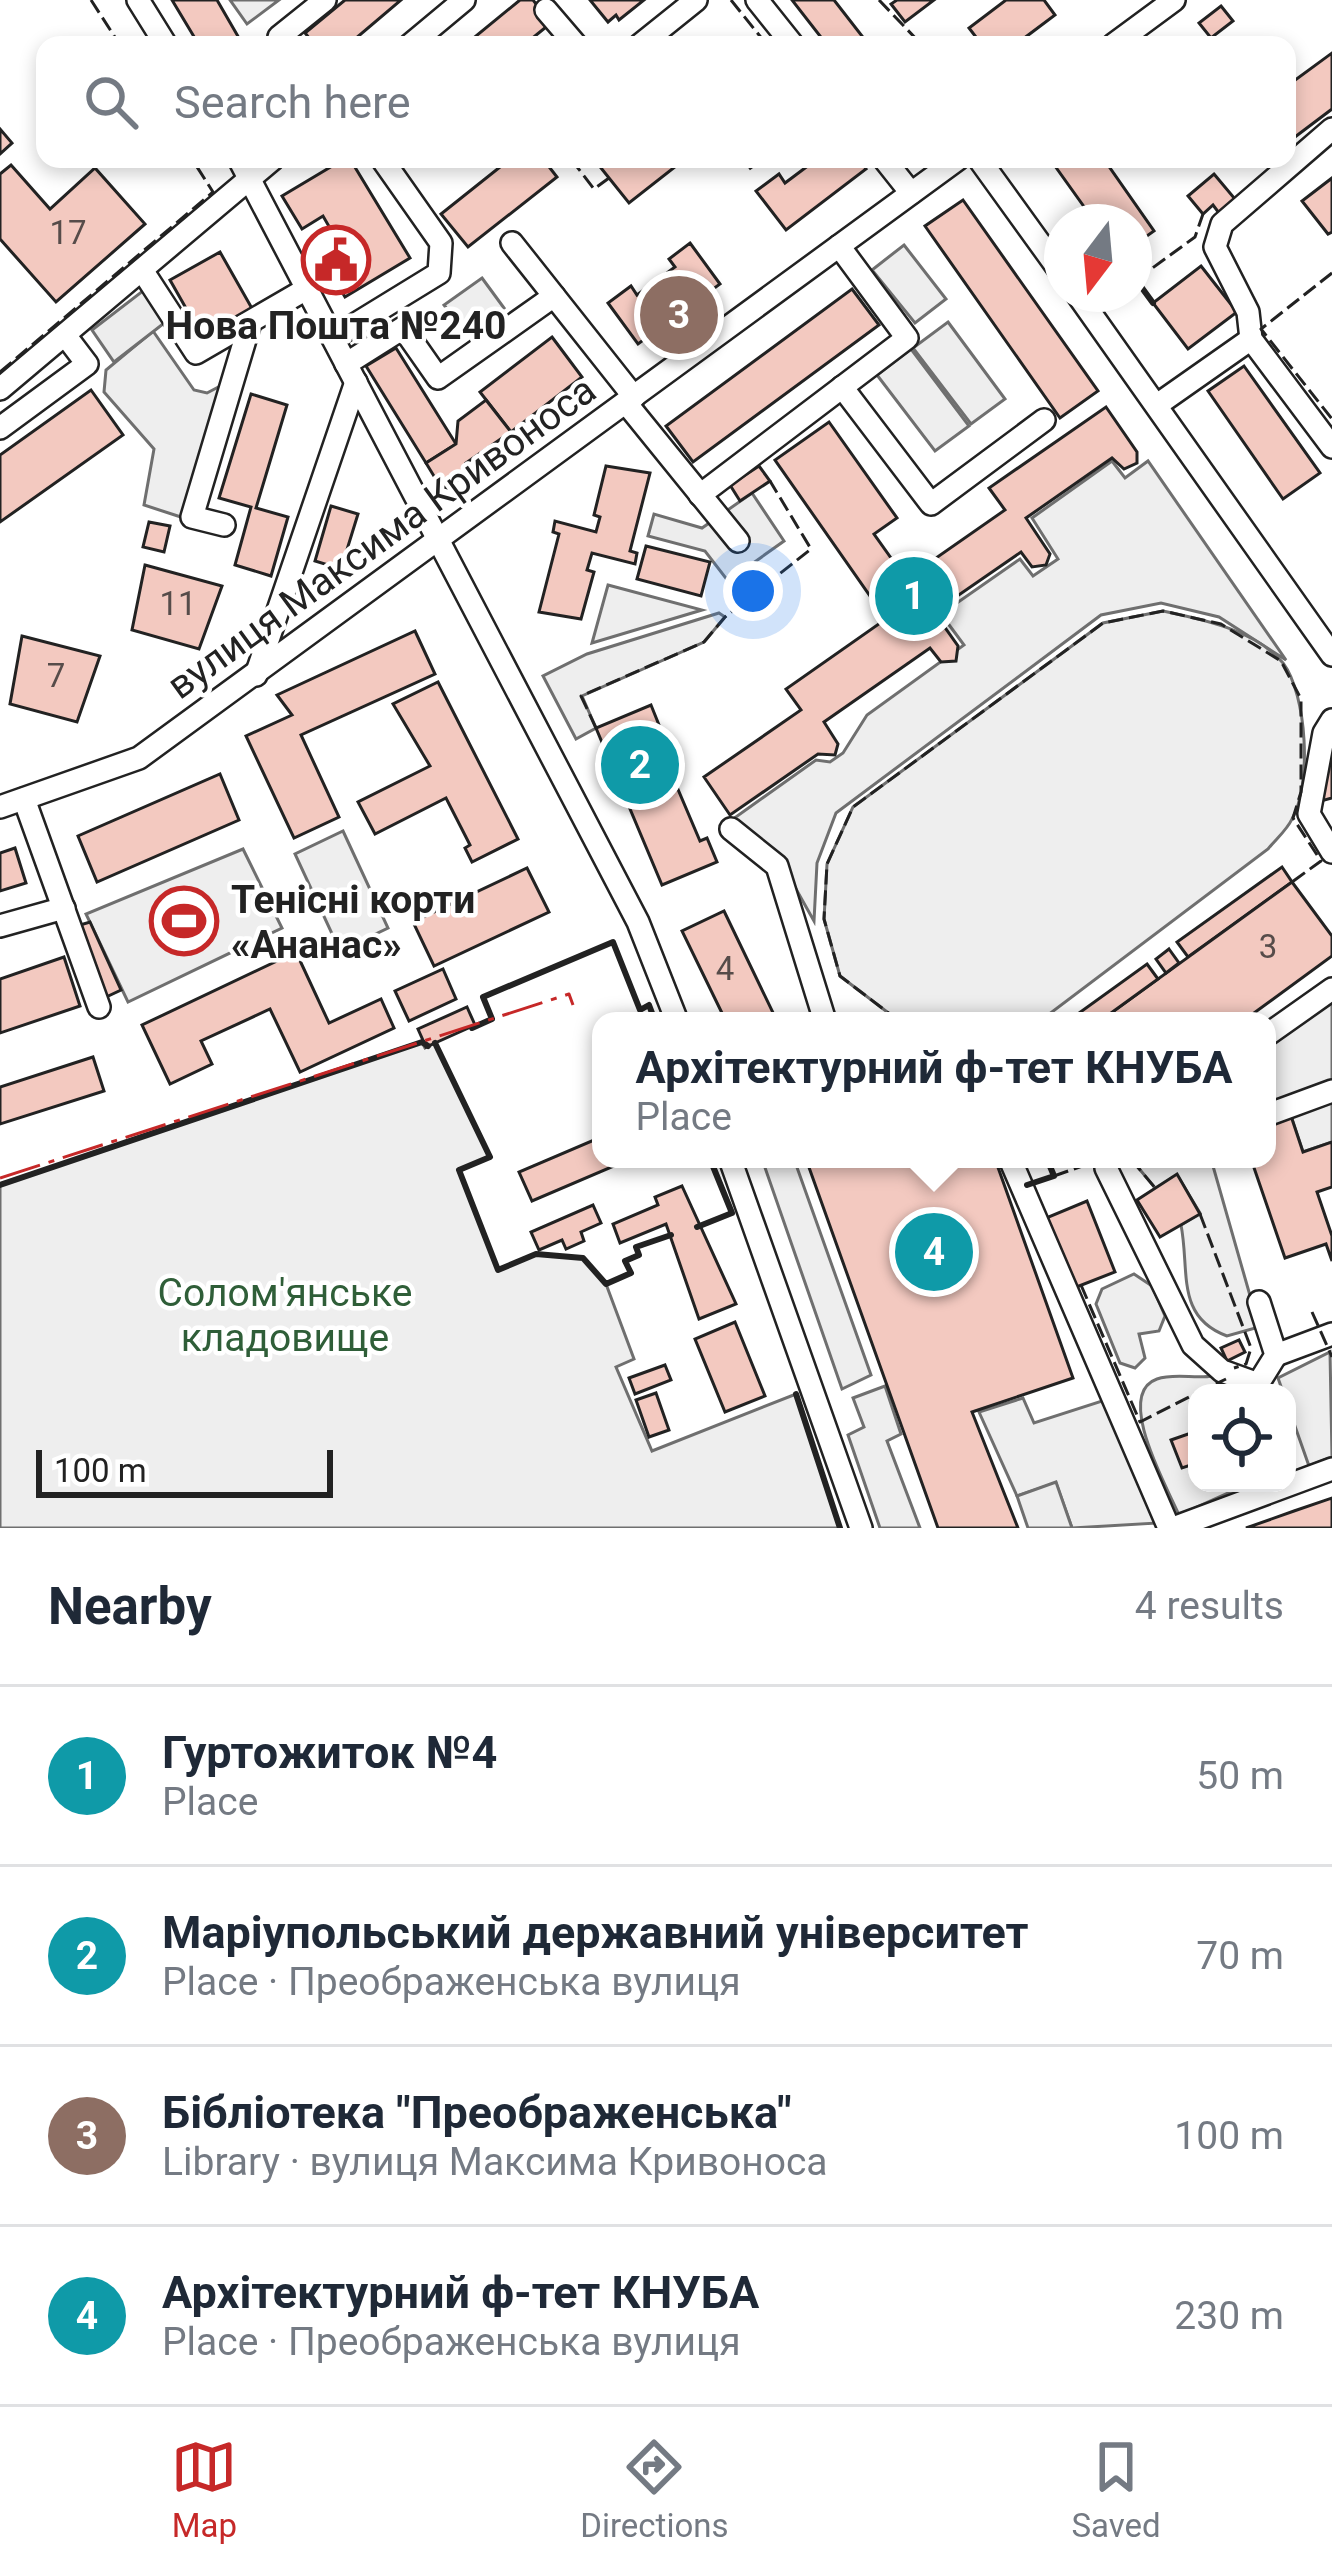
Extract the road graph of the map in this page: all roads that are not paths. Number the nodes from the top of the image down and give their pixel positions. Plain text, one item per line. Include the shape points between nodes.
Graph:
1 (138, 0) edge
2 (464, 0) edge
3 (696, 0) edge
4 (757, 0) edge
5 (1174, 0) edge
6 (318, 2) edge
7 (547, 10) dead end
8 (160, 36) edge
9 (280, 36) edge
10 (421, 36) edge
11 (561, 36) edge
12 (651, 36) edge
13 (786, 36) edge
14 (1125, 36) edge
15 (1332, 129) edge
16 (1296, 160) edge
17 (245, 168) edge
18 (388, 168) edge
19 (891, 168) edge
20 (946, 168) edge
21 (985, 168) edge
22 (1287, 168) edge
23 (911, 194) junction
24 (512, 243) dead end
25 (839, 246) junction
26 (1044, 249) edge
27 (142, 270) junction
28 (308, 287) junction
29 (554, 296) junction
30 (1089, 312) edge
31 (250, 323) junction
32 (64, 334) junction
33 (333, 338) junction
34 (1251, 339) junction
35 (351, 373) junction
36 (842, 386) junction
37 (0, 389) edge
38 (630, 400) junction
39 (1157, 405) junction
40 (1044, 420) dead end
41 (0, 428) edge
42 (1332, 445) edge
43 (700, 495) junction
44 (224, 525) dead end
45 (737, 542) dead end
46 (439, 544) junction
47 (1332, 655) edge
48 (255, 675) junction
49 (1332, 720) edge
50 (24, 799) junction
51 (0, 807) edge
52 (731, 829) dead end
53 (1332, 852) edge
54 (64, 908) junction
55 (0, 926) edge
56 (1332, 989) edge
57 (99, 1006) dead end
58 (673, 1012) edge
59 (822, 1012) edge
60 (1276, 1029) edge
61 (1332, 1091) edge
62 (1276, 1112) edge
63 (733, 1168) edge
64 (1014, 1168) edge
65 (1106, 1168) dead end
66 (1258, 1302) dead end
67 (1332, 1334) edge
68 (1276, 1355) junction
69 (1248, 1384) edge
70 (1262, 1384) edge
71 (1332, 1469) edge
72 (1296, 1481) edge
73 (1266, 1492) edge
74 (861, 1528) edge
75 (1171, 1528) edge

1 - 8 street
2 - 10 street
3 - 12 street
4 - 13 street
5 - 14 street
6 - 9 street
7 - 11 street
15 - 16 street
17 - 27 street
17 - 28 street
18 - 33 street via 441,243 439,273
19 - 23 street
20 - 23 street, вулиця Максима Кривоноса
21 - 26 street
22 - 34 street via 1222,224 1215,247 1248,312
23 - 25 street, вулиця Максима Кривоноса
24 - 29 street
25 - 36 street via 907,338
25 - 38 street, вулиця Максима Кривоноса
27 - 31 street via 196,353
27 - 32 street
28 - 31 street
28 - 33 street
29 - 35 street via 438,378 404,328
29 - 38 street
30 - 39 street
31 - 44 street via 192,517
32 - 37 street
32 - 41 street via 87,364
33 - 35 street
34 - 39 street
34 - 42 street
35 - 46 street
35 - 48 street
36 - 40 street via 931,504
36 - 43 street
38 - 43 street
38 - 46 street, вулиця Максима Кривоноса
39 - 47 street
43 - 45 street
46 - 48 street, вулиця Максима Кривоноса
46 - 58 street via 638,922
48 - 50 street, вулиця Максима Кривоноса via 140,758
49 - 53 street via 1310,814
50 - 51 street, вулиця Максима Кривоноса
50 - 54 street
52 - 59 street via 777,866
54 - 55 street
54 - 57 street
56 - 60 street
61 - 62 street
63 - 74 street
64 - 75 street
65 - 69 street via 1193,1345
66 - 68 street
67 - 68 street
68 - 70 street
71 - 72 street
73 - 75 street

